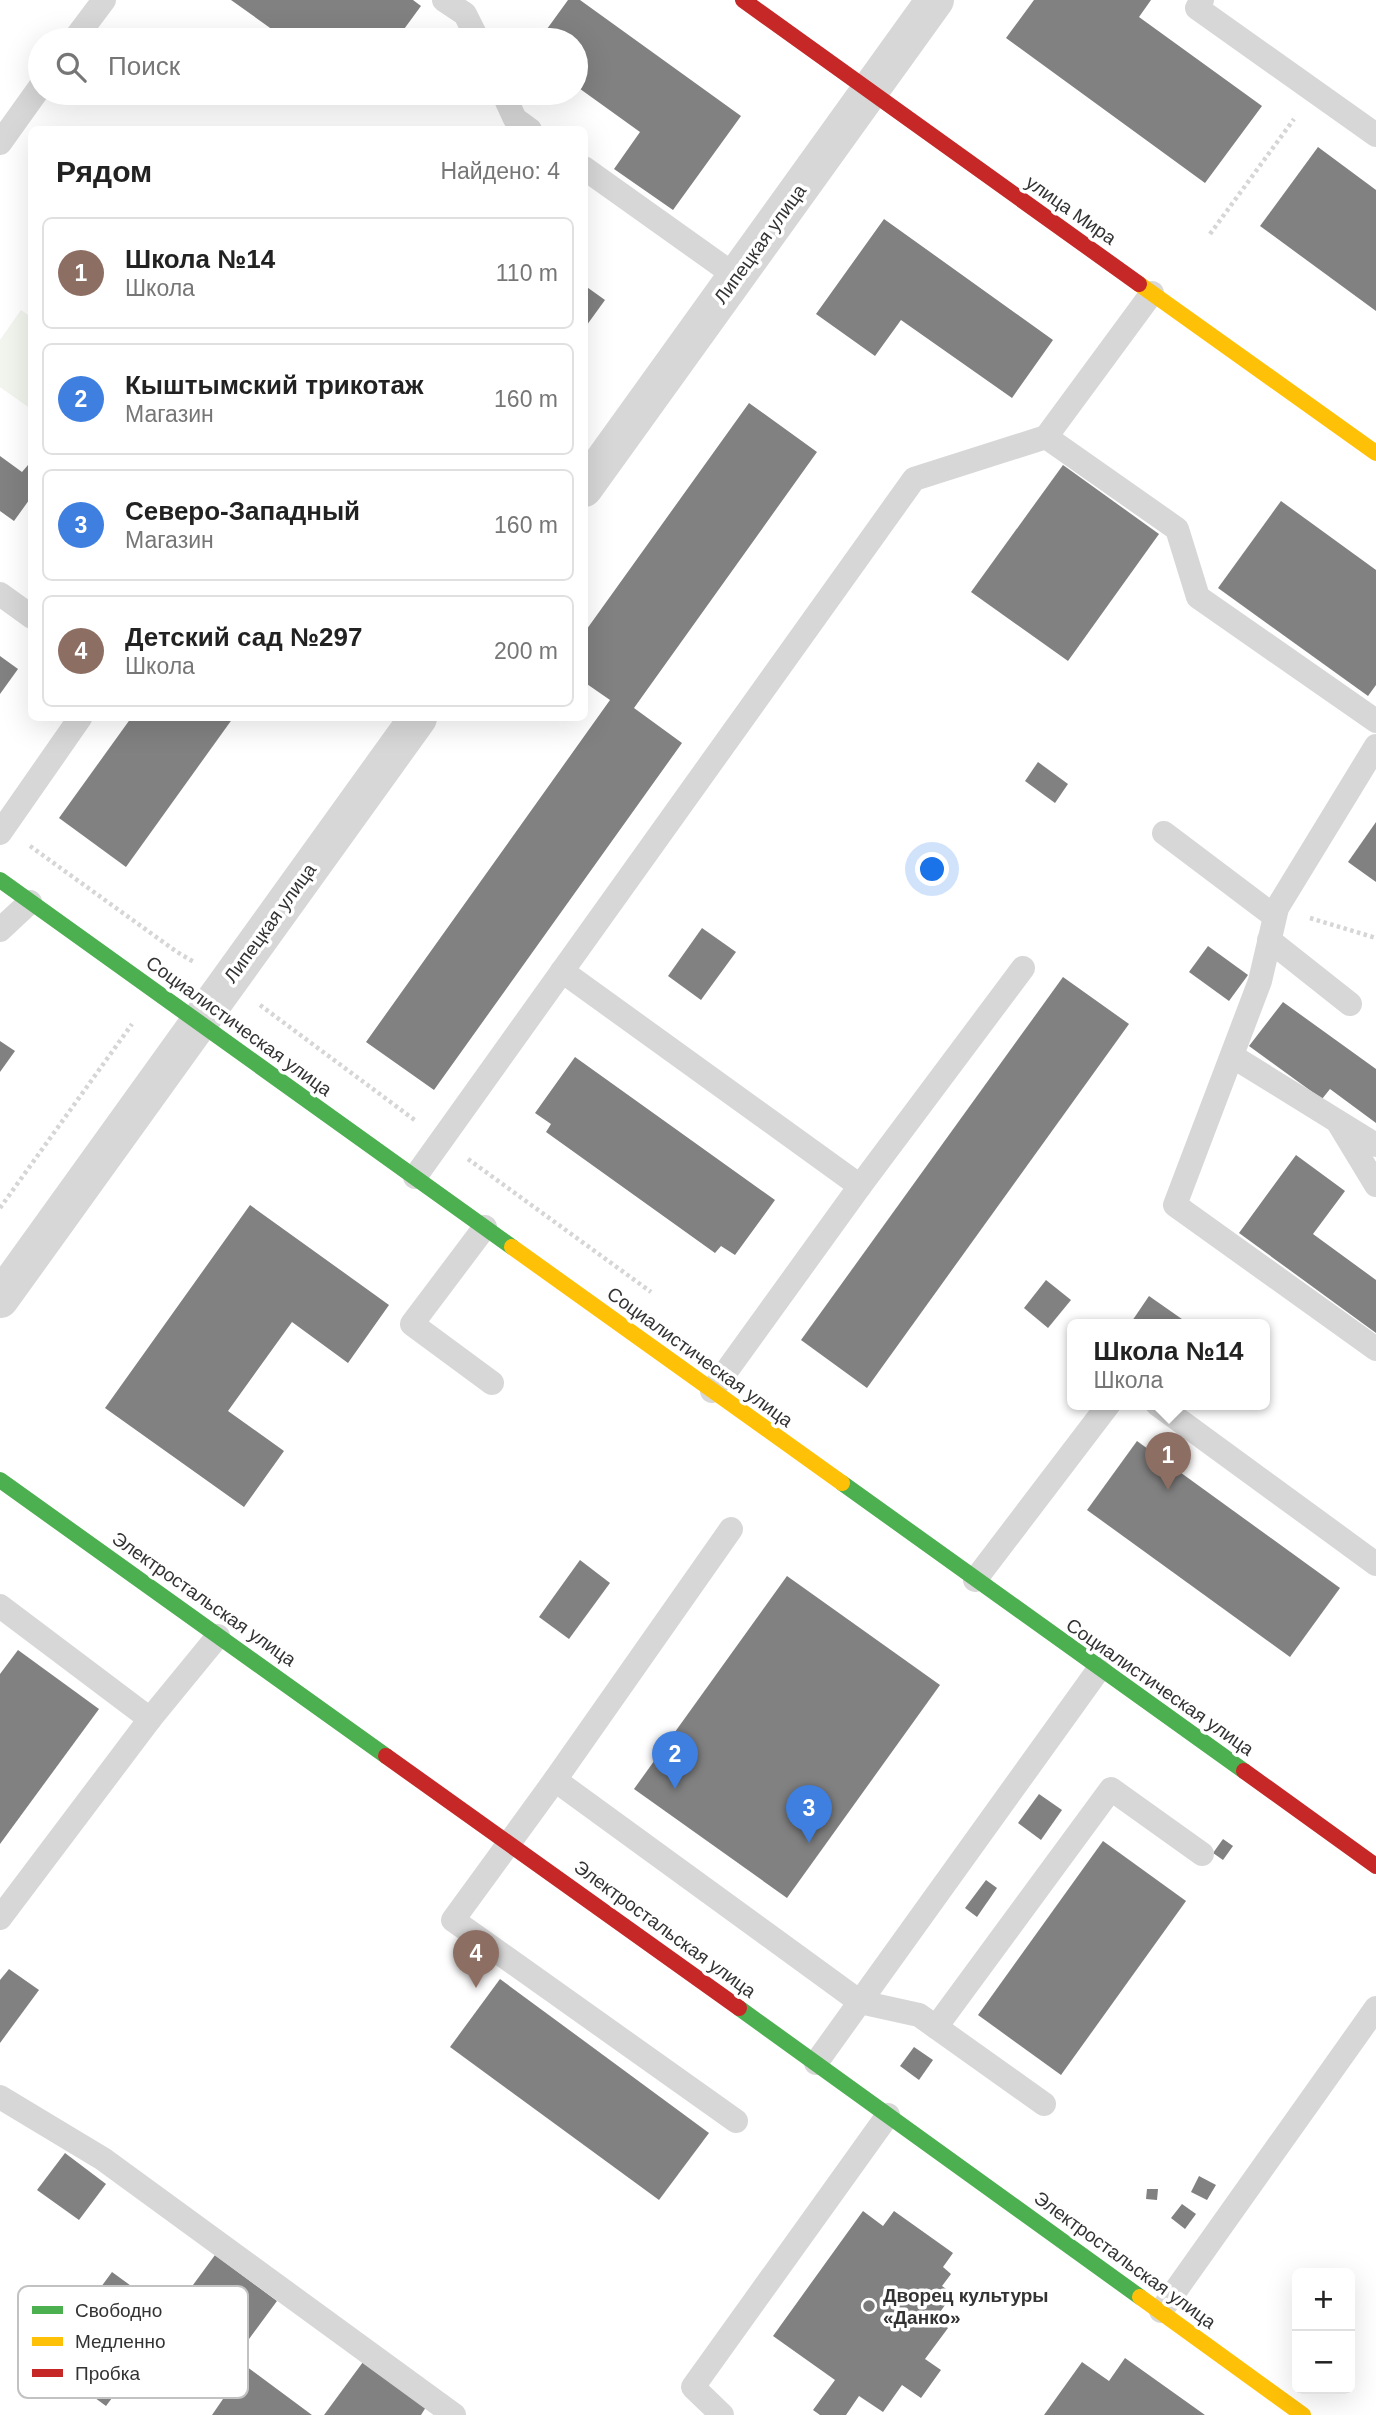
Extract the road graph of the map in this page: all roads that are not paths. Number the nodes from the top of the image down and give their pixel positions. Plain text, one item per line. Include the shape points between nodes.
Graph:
1 (104, 0) edge
2 (444, 0) edge
3 (743, 0) edge
4 (936, 0) edge
5 (1202, 0) edge
6 (470, 7) edge
7 (83, 28) edge
8 (475, 28) edge
9 (870, 90) junction
10 (28, 104) edge
11 (508, 105) edge
12 (517, 126) edge
13 (1376, 135) edge
14 (0, 143) edge
15 (588, 171) edge
16 (737, 277) junction
17 (1152, 293) junction
18 (1046, 437) junction
19 (1376, 453) edge
20 (588, 482) edge
21 (0, 594) edge
22 (28, 614) edge
23 (78, 721) edge
24 (416, 721) edge
25 (1376, 721) edge
26 (1376, 746) edge
27 (2, 831) edge
28 (1164, 833) dead end
29 (0, 880) edge
30 (30, 902) junction
31 (1275, 912) junction
32 (0, 930) edge
33 (1269, 940) junction
34 (1023, 968) dead end
35 (562, 971) junction
36 (1350, 1004) dead end
37 (198, 1023) junction
38 (1231, 1056) junction
39 (1337, 1121) junction
40 (1376, 1145) edge
41 (415, 1177) junction
42 (1376, 1185) edge
43 (860, 1186) junction
44 (485, 1227) junction
45 (0, 1299) edge
46 (1376, 1349) edge
47 (492, 1383) dead end
48 (712, 1391) junction
49 (1104, 1410) edge
50 (1165, 1410) edge
51 (0, 1480) edge
52 (731, 1529) dead end
53 (1376, 1564) edge
54 (975, 1580) junction
55 (0, 1606) edge
56 (218, 1636) junction
57 (1099, 1669) junction
58 (150, 1718) junction
59 (555, 1780) junction
60 (508, 1842) junction
61 (1202, 1854) dead end
62 (1376, 1866) edge
63 (0, 1918) edge
64 (860, 2001) junction
65 (1376, 2008) edge
66 (936, 2027) junction
67 (817, 2063) junction
68 (0, 2097) edge
69 (1044, 2104) dead end
70 (888, 2115) junction
71 (736, 2121) dead end
72 (1161, 2311) junction
73 (454, 2415) edge
74 (722, 2415) edge
75 (1303, 2415) edge

1 - 7 lane
2 - 6 lane
3 - 9 street, улица Мира
4 - 9 street, Липецкая улица
5 - 13 lane via 1197,8
6 - 8 lane
9 - 16 street, Липецкая улица
9 - 17 street, улица Мира
10 - 14 lane
11 - 12 lane
15 - 16 lane
16 - 20 street, Липецкая улица
17 - 18 lane
17 - 19 street, улица Мира
18 - 25 lane via 1177,529 1198,597
18 - 35 lane via 914,479
21 - 22 lane
23 - 27 lane
24 - 37 street, Липецкая улица
26 - 31 lane
28 - 31 lane
29 - 30 street, Социалистическая улица
30 - 32 lane
30 - 37 street, Социалистическая улица
31 - 33 lane
33 - 36 lane
33 - 38 lane via 1260,981
34 - 43 lane
35 - 41 lane
35 - 43 lane
37 - 41 street, Социалистическая улица
37 - 45 street, Липецкая улица
38 - 39 lane
38 - 46 lane via 1175,1205
39 - 40 lane
39 - 42 lane
41 - 44 street, Социалистическая улица
43 - 48 lane
44 - 47 lane via 412,1324
44 - 48 street, Социалистическая улица
48 - 54 street, Социалистическая улица
49 - 54 lane
50 - 53 lane
51 - 56 street, Электростальская улица
52 - 59 lane
54 - 57 street, Социалистическая улица
55 - 58 lane
56 - 58 lane
56 - 60 street, Электростальская улица
57 - 62 street, Социалистическая улица
57 - 64 lane
58 - 63 lane
59 - 60 lane
59 - 64 lane
60 - 67 street, Электростальская улица
60 - 71 lane via 453,1920
61 - 66 lane via 1111,1789
64 - 66 lane via 919,2015
64 - 67 lane
65 - 72 lane
66 - 69 lane
67 - 70 street, Электростальская улица
68 - 73 lane via 103,2159
70 - 72 street, Электростальская улица
70 - 74 lane via 693,2387
72 - 75 street, Электростальская улица

